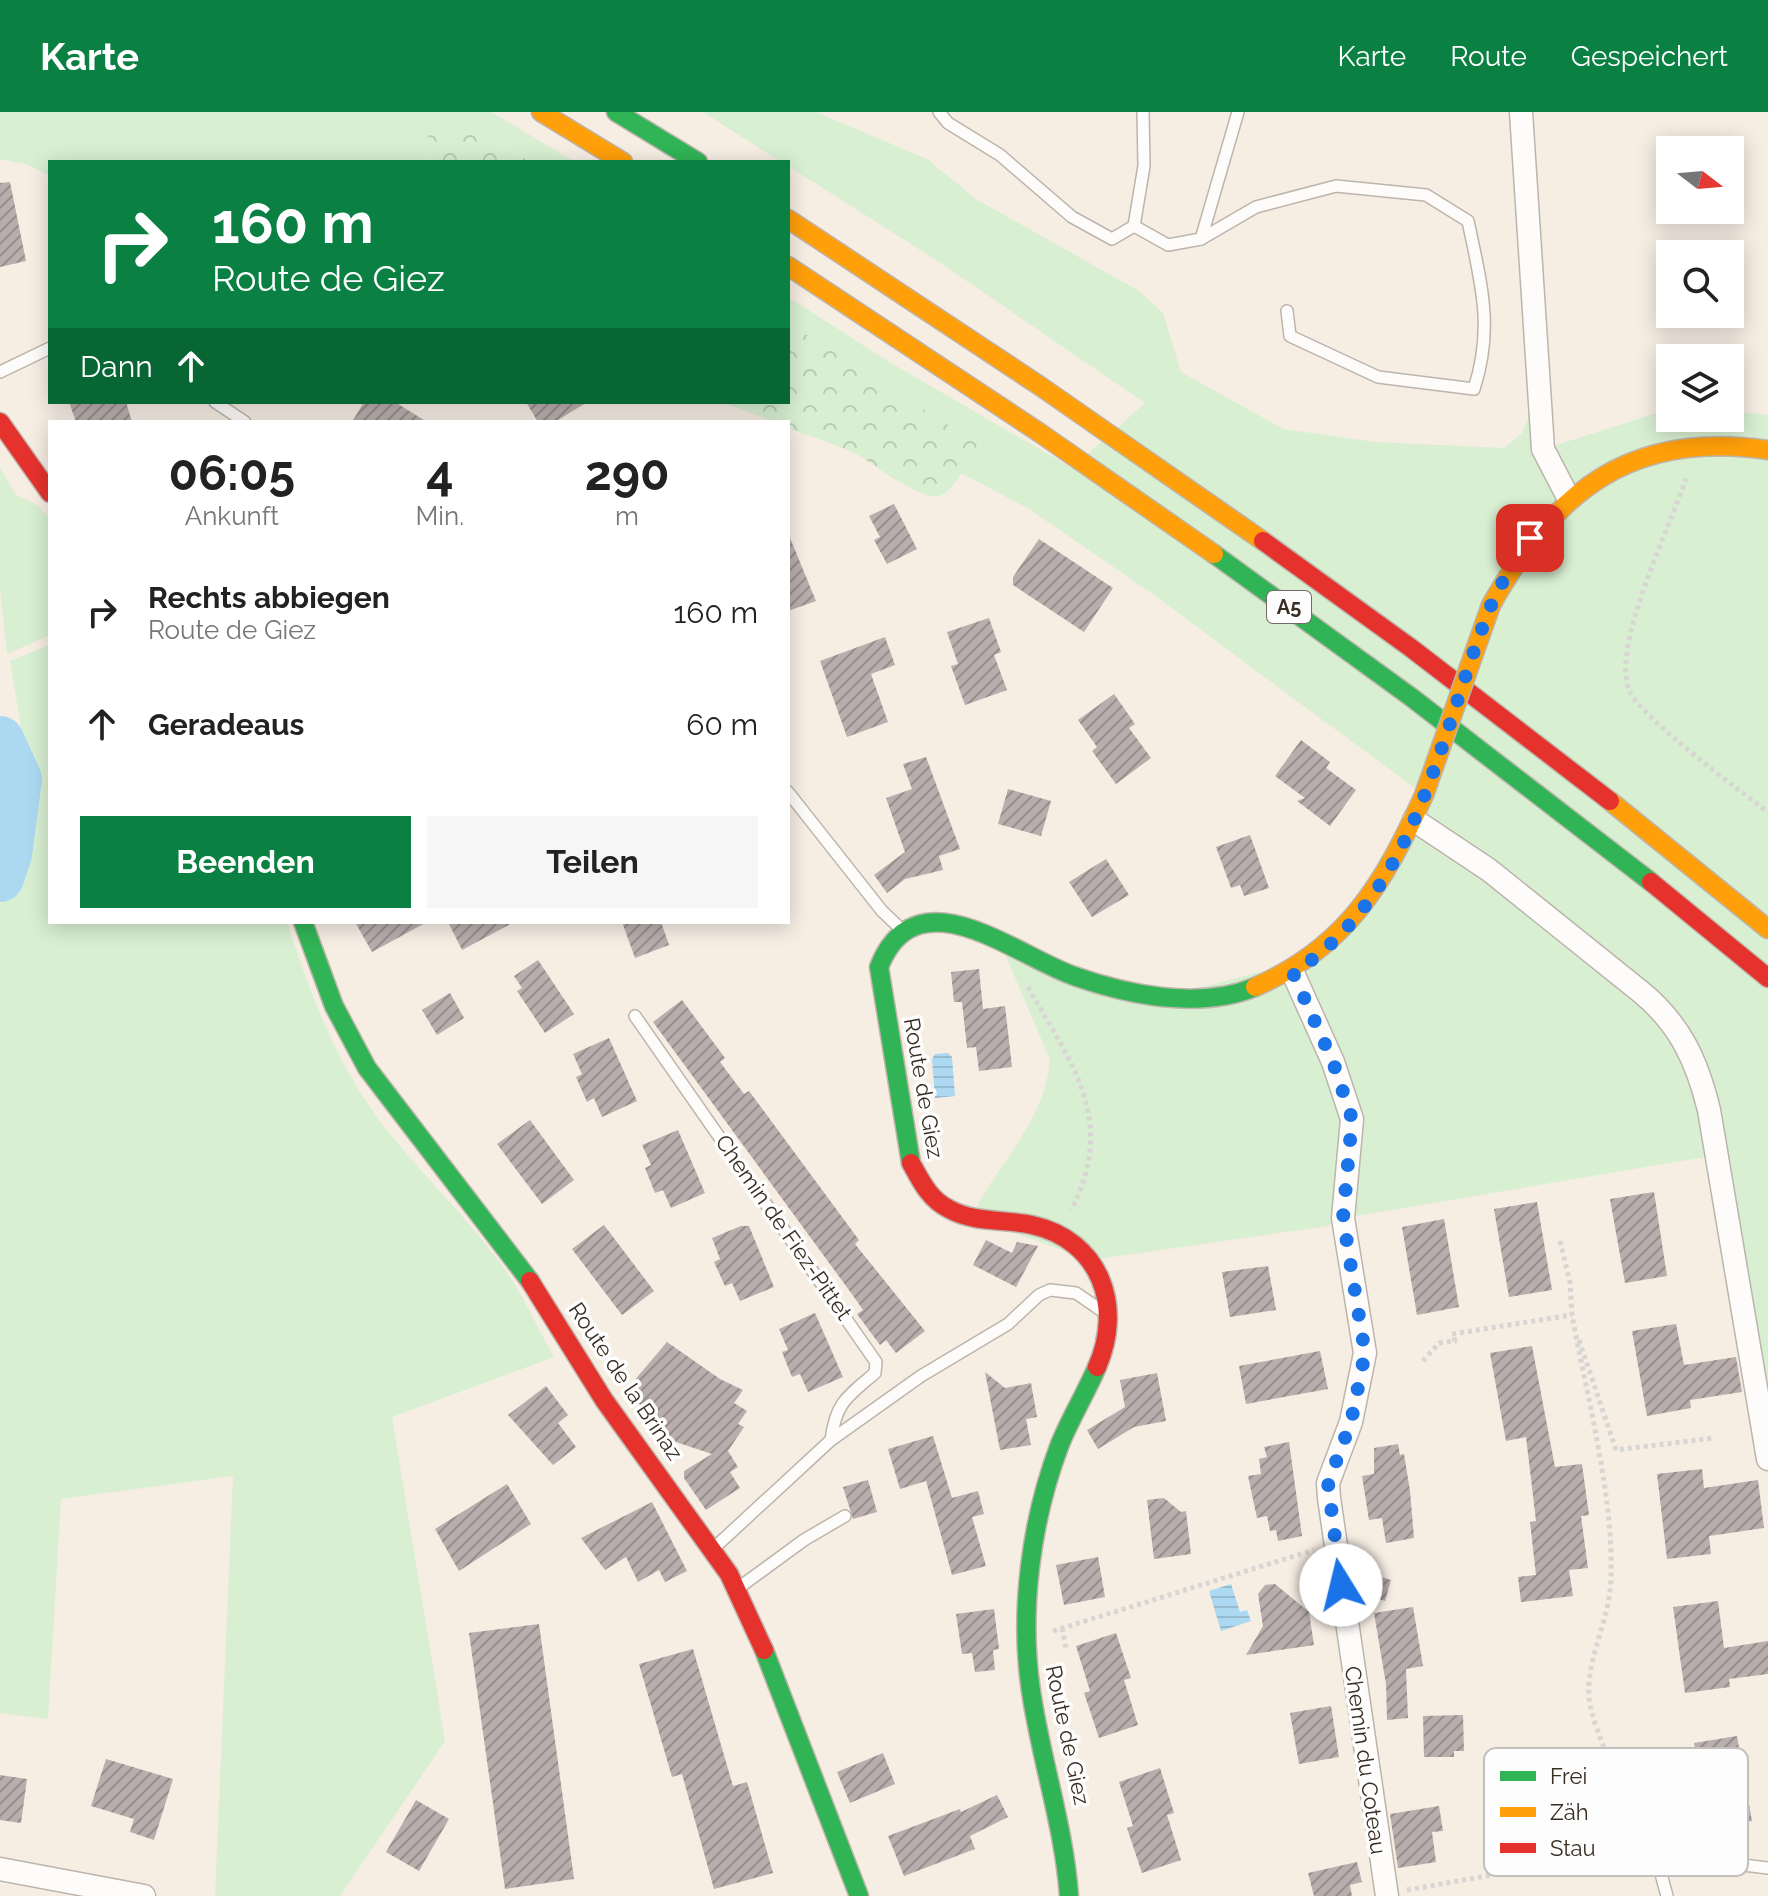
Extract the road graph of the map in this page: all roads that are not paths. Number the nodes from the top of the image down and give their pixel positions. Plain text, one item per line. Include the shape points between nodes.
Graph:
1 (541, 112) edge
2 (616, 112) edge
3 (939, 112) edge
4 (1143, 112) edge
5 (1238, 112) edge
6 (1521, 112) edge
7 (620, 160) edge
8 (695, 160) edge
9 (790, 220) edge
10 (1134, 226) junction
11 (1201, 239) junction
12 (790, 267) edge
13 (1287, 311) dead end
14 (48, 349) edge
15 (0, 372) edge
16 (218, 404) edge
17 (242, 420) edge
18 (0, 422) edge
19 (1768, 450) edge
20 (48, 490) edge
21 (1569, 499) junction
22 (790, 795) edge
23 (1414, 820) junction
24 (304, 924) edge
25 (1768, 929) edge
26 (902, 931) junction
27 (1293, 973) junction
28 (1768, 978) edge
29 (635, 1016) dead end
30 (1112, 1317) junction
31 (831, 1440) junction
32 (1768, 1459) edge
33 (845, 1516) dead end
34 (713, 1548) junction
35 (737, 1590) junction
36 (1748, 1866) edge
37 (1768, 1868) edge
38 (0, 1869) edge
39 (1662, 1876) edge
40 (1394, 1894) edge
41 (144, 1896) edge
42 (859, 1896) edge
43 (1069, 1896) edge
44 (1667, 1896) edge

1 - 7 main road
2 - 8 main road
3 - 10 lane via 1000,155 1072,217 1112,239
4 - 10 lane via 1144,166
5 - 11 lane
6 - 21 street via 1543,449
9 - 25 main road, A5 via 1243,526 1551,757
10 - 11 lane via 1168,245
11 - 13 lane via 1256,207 1336,186 1426,195 1468,221 1483,291 1485,354 1474,389 1378,377 1290,336
12 - 28 main road, A5 via 1070,450 1235,568 1624,861
14 - 15 lane
16 - 17 lane
18 - 20 main road
19 - 21 main road via 1697,447 1630,462 1597,476
21 - 23 main road, bridge via 1530,538 1491,605
22 - 26 lane
23 - 27 main road via 1360,914 1318,957
23 - 32 street via 1489,870 1660,1007 1685,1039 1709,1110
24 - 34 main road, Route de la Brinaz via 334,1006 367,1068 515,1257 604,1400
26 - 27 main road via 942,922 1074,977 1159,998 1224,996
26 - 30 main road, Route de Giez via 879,967 917,1179 934,1199 971,1218 1039,1223 1060,1230 1102,1278
27 - 40 street, Chemin du Coteau via 1352,1119 1343,1218 1365,1353 1351,1422 1328,1483
29 - 31 lane, Chemin de Fiez-Pittet via 876,1362 875,1373 844,1399 834,1417
30 - 31 lane via 1076,1293 1050,1290 1008,1324 921,1376
30 - 43 main road, Route de Giez via 1111,1332 1060,1445 1028,1595 1030,1686 1061,1824
31 - 34 lane
33 - 35 lane
34 - 35 main road, Route de la Brinaz
35 - 42 main road, Route de la Brinaz
36 - 37 lane
38 - 41 street
39 - 44 lane

